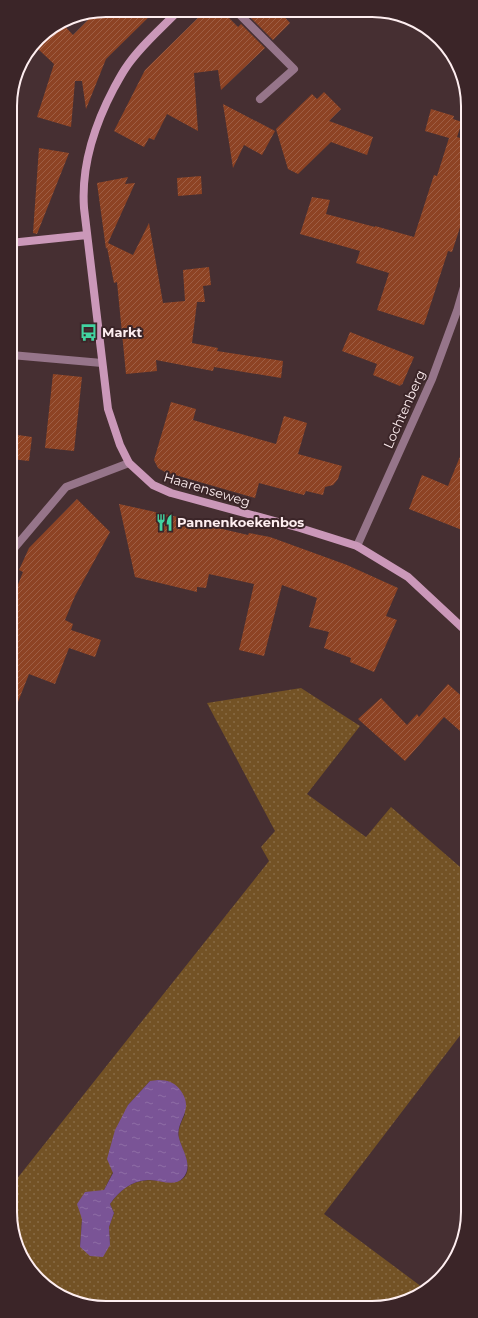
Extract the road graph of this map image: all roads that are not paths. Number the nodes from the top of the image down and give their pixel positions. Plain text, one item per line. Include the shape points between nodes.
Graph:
1 (172, 17) edge
2 (242, 17) edge
3 (260, 99) dead end
4 (87, 235) junction
5 (17, 242) edge
6 (461, 297) edge
7 (17, 356) edge
8 (102, 364) junction
9 (129, 463) junction
10 (17, 545) edge
11 (357, 546) junction
12 (461, 626) edge

1 - 4 street via 125,69 104,108 92,140 84,176
2 - 3 street via 294,69
4 - 5 street
4 - 8 street
6 - 11 street, Lochtenberg via 432,379
7 - 8 street
8 - 9 street via 108,409
9 - 10 street via 66,487
9 - 11 street, Haarenseweg via 153,485 171,493
11 - 12 street, Haarenseweg via 408,577

